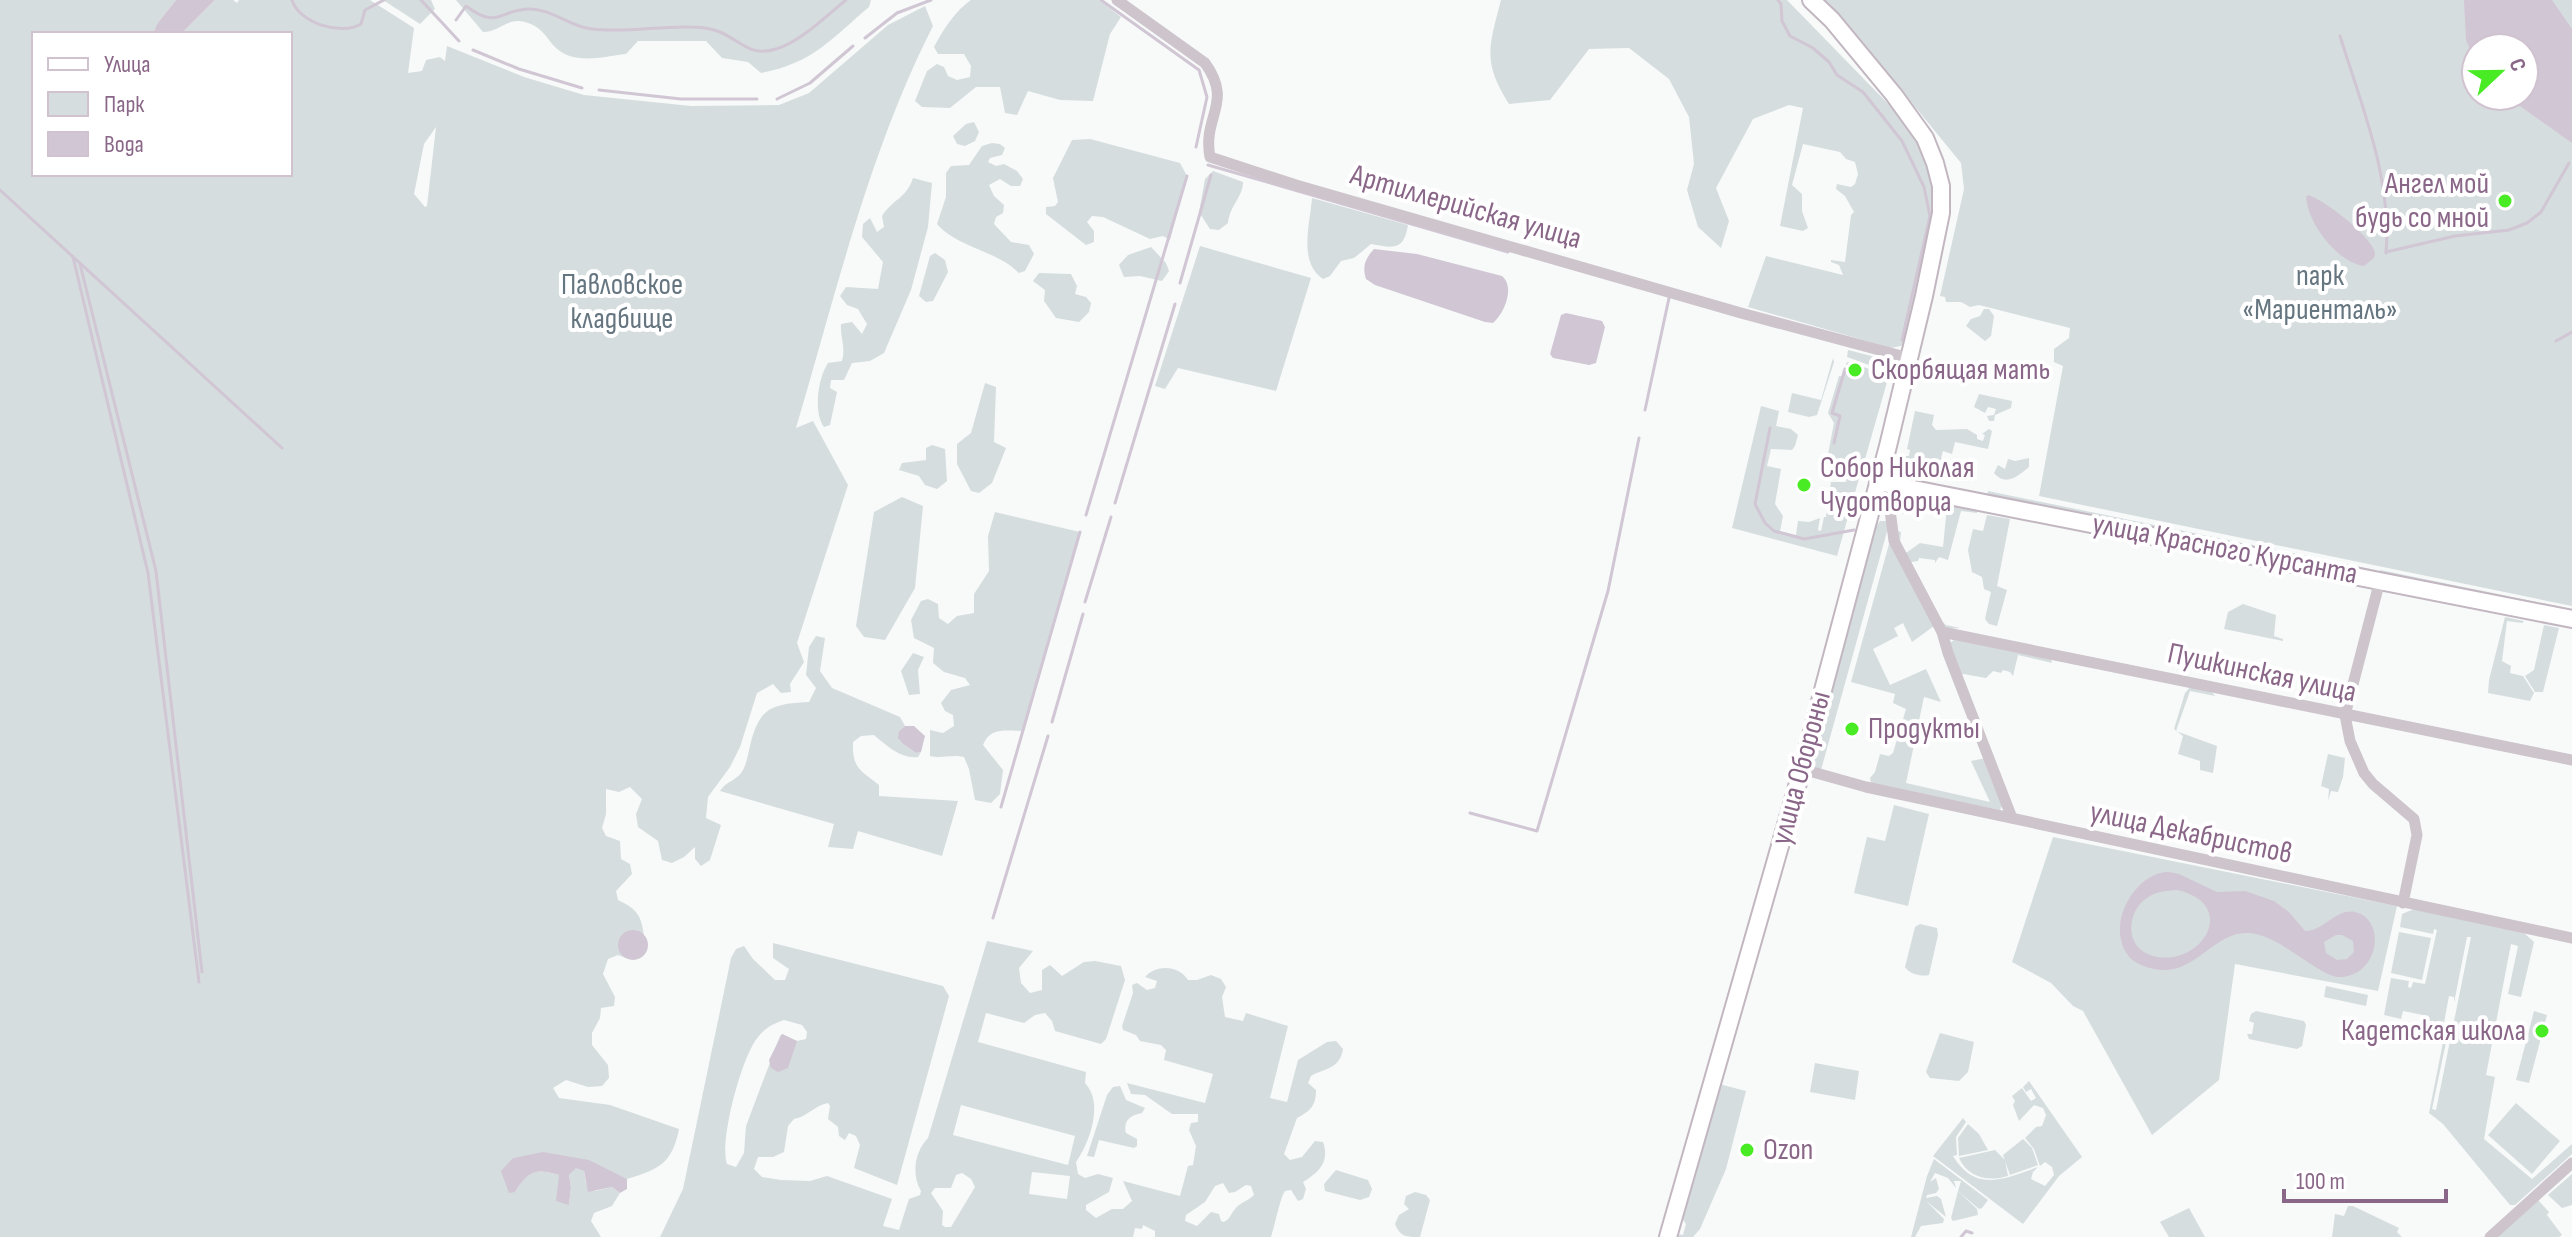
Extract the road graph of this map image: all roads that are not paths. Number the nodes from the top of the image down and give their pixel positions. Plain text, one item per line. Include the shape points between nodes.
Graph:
1 (1117, 0) edge
2 (1811, 0) edge
3 (1909, 358) junction
4 (1876, 489) junction
5 (2377, 580) junction
6 (2572, 619) edge
7 (1942, 632) junction
8 (2345, 715) junction
9 (2572, 760) edge
10 (1802, 769) junction
11 (2012, 818) junction
12 (2403, 903) junction
13 (2572, 938) edge
14 (2572, 1163) edge
15 (1668, 1237) edge
16 (2490, 1237) edge

1 - 3 street, Артиллерийская улица via 1214,75 1219,90 1210,157
2 - 3 street, улица Обороны via 1894,95 1925,138 1935,163 1941,213
3 - 4 street, улица Обороны
4 - 5 street, улица Красного Курсанта
4 - 7 street via 1890,510 1894,541
4 - 10 street, улица Обороны
5 - 6 street, улица Красного Курсанта
5 - 8 street
7 - 8 street, Пушкинская улица
7 - 11 street
8 - 9 street, Пушкинская улица
8 - 12 street via 2364,773 2416,824
10 - 11 street, улица Декабристов
10 - 15 street, улица Обороны
11 - 12 street, улица Декабристов
12 - 13 street, улица Декабристов
14 - 16 street

